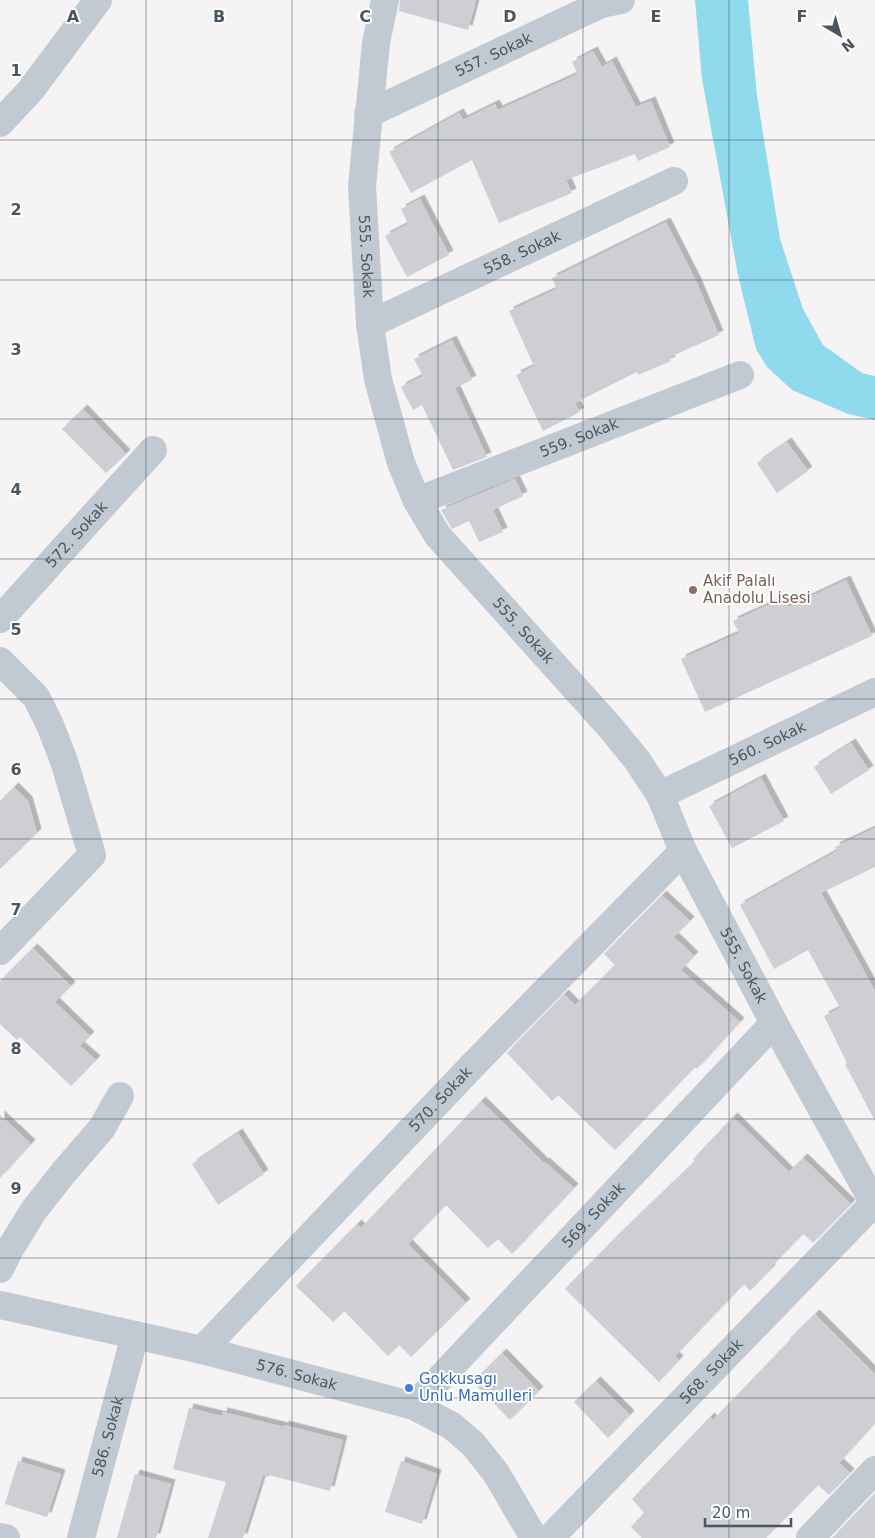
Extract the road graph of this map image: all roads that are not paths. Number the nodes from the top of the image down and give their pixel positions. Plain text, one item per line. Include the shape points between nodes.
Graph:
1 (98, 0) edge
2 (386, 0) edge
3 (608, 1) edge
4 (368, 114) junction
5 (0, 122) edge
6 (674, 181) dead end
7 (370, 324) junction
8 (740, 375) dead end
9 (153, 450) dead end
10 (417, 501) junction
11 (0, 619) edge
12 (0, 661) edge
13 (875, 692) edge
14 (660, 795) junction
15 (684, 851) junction
16 (0, 951) edge
17 (774, 1023) junction
18 (120, 1096) dead end
19 (874, 1204) edge
20 (0, 1269) edge
21 (0, 1305) edge
22 (134, 1335) junction
23 (202, 1350) junction
24 (414, 1406) junction
25 (875, 1470) edge
26 (0, 1536) edge
27 (6, 1538) edge
28 (81, 1538) edge
29 (534, 1538) edge
30 (550, 1538) edge
31 (810, 1538) edge

1 - 5 street via 30,91
2 - 4 street, 555. Sokak via 376,43
3 - 4 street, 557. Sokak
4 - 7 street, 555. Sokak via 362,186
6 - 7 street, 558. Sokak
7 - 10 street, 555. Sokak via 378,379 401,463
8 - 10 street, 559. Sokak
9 - 11 street, 572. Sokak
10 - 14 street, 555. Sokak via 438,536 610,727
12 - 16 street via 36,697 50,725 92,854
13 - 14 street, 560. Sokak
14 - 15 street, 555. Sokak
15 - 17 street, 555. Sokak
15 - 23 street, 570. Sokak via 473,1065
17 - 19 street, 555. Sokak
17 - 24 street, 569. Sokak
18 - 20 street via 102,1128 34,1210
19 - 30 street, 568. Sokak
21 - 22 street, 576. Sokak
22 - 23 street, 576. Sokak
22 - 28 street, 586. Sokak
23 - 24 street, 576. Sokak
24 - 29 street, 576. Sokak via 452,1426 473,1444 496,1473
25 - 31 street
26 - 27 street

